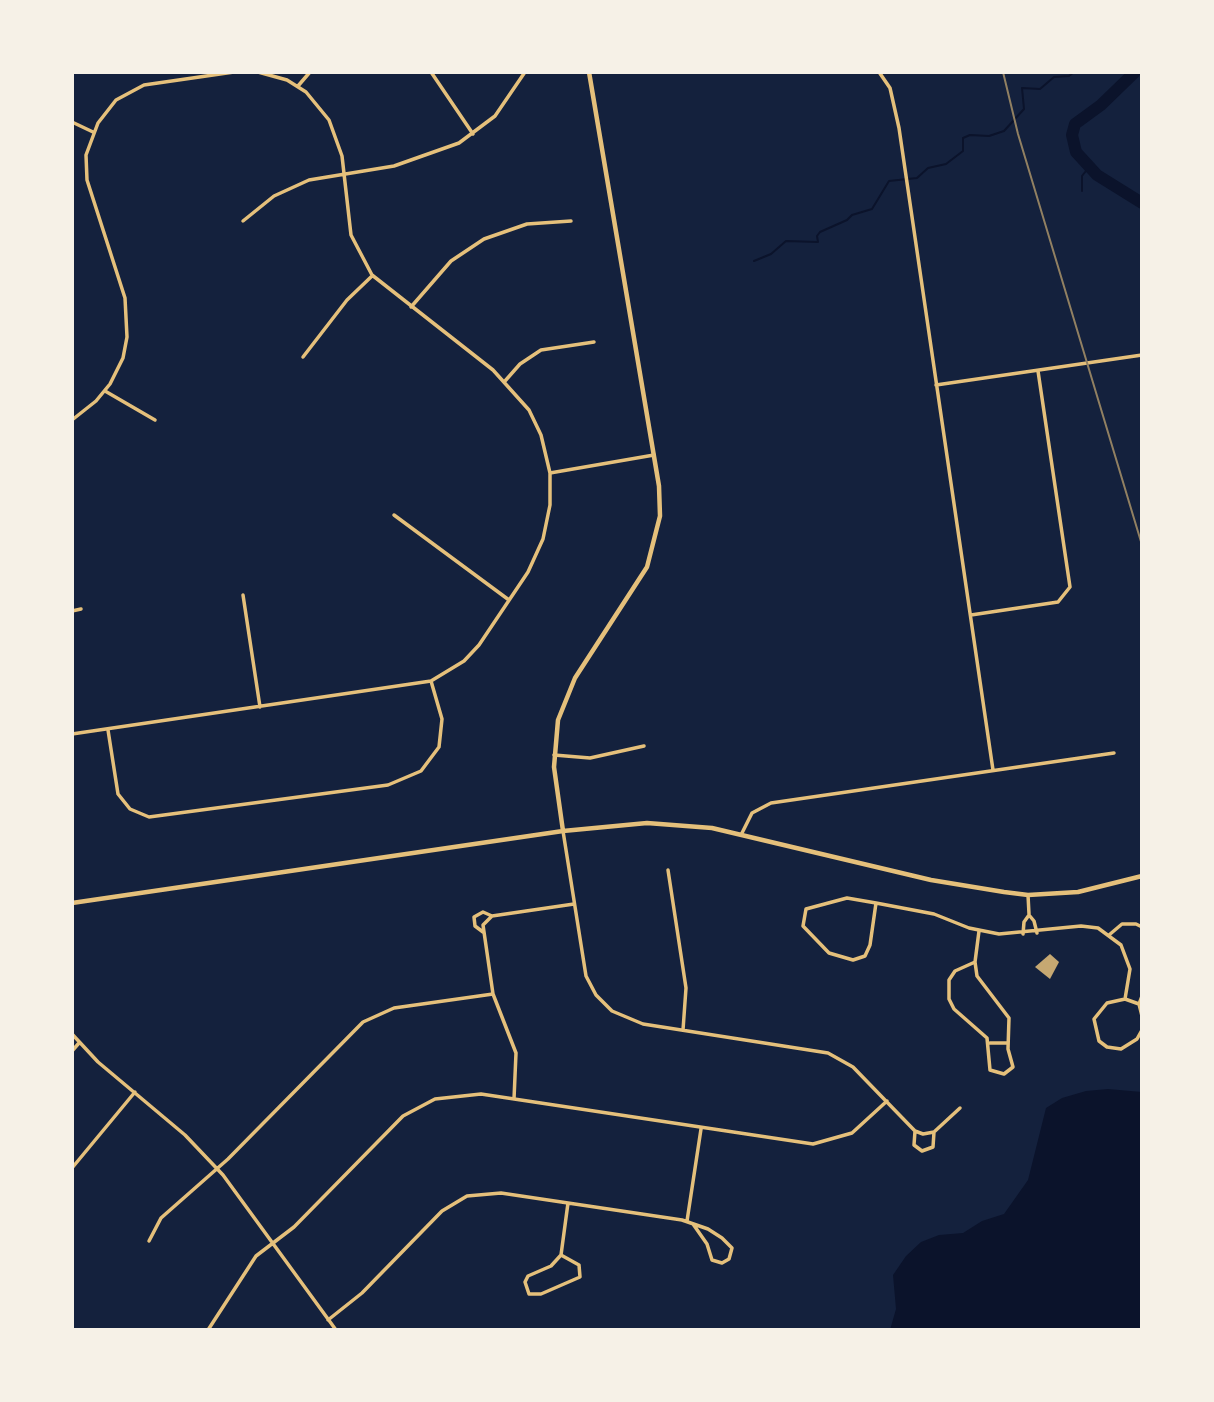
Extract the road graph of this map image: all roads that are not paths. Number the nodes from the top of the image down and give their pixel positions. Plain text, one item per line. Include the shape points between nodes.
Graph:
1 (234, 72) edge
2 (258, 72) edge
3 (310, 72) edge
4 (431, 72) edge
5 (525, 72) edge
6 (589, 72) edge
7 (879, 72) edge
8 (298, 86) junction
9 (72, 122) edge
10 (93, 132) junction
11 (474, 134) junction
12 (345, 173) junction
13 (243, 221) dead end
14 (570, 221) dead end
15 (372, 275) junction
16 (411, 307) junction
17 (594, 342) dead end
18 (1142, 355) edge
19 (303, 357) dead end
20 (1038, 371) junction
21 (505, 381) junction
22 (936, 385) junction
23 (105, 391) junction
24 (72, 420) edge
25 (155, 420) dead end
26 (654, 455) junction
27 (550, 473) junction
28 (394, 515) dead end
29 (243, 595) dead end
30 (509, 600) junction
31 (81, 609) dead end
32 (72, 611) edge
33 (970, 615) junction
34 (431, 681) junction
35 (260, 708) junction
36 (108, 729) junction
37 (72, 734) edge
38 (643, 746) dead end
39 (1114, 753) dead end
40 (554, 755) junction
41 (993, 770) junction
42 (563, 831) junction
43 (741, 835) junction
44 (668, 870) dead end
45 (1142, 876) edge
46 (1028, 895) junction
47 (876, 903) junction
48 (72, 904) edge
49 (574, 904) junction
50 (1028, 915) junction
51 (492, 916) junction
52 (1142, 927) edge
53 (979, 931) junction
54 (483, 932) junction
55 (1037, 933) junction
56 (1023, 934) junction
57 (1109, 935) junction
58 (975, 962) junction
59 (493, 994) junction
60 (1142, 996) edge
61 (1125, 999) junction
62 (1139, 1004) junction
63 (1142, 1016) edge
64 (683, 1030) junction
65 (1142, 1030) edge
66 (72, 1034) edge
67 (79, 1043) junction
68 (990, 1043) junction
69 (1008, 1043) junction
70 (72, 1051) edge
71 (135, 1092) junction
72 (514, 1099) junction
73 (887, 1101) junction
74 (960, 1108) dead end
75 (701, 1129) junction
76 (915, 1131) junction
77 (934, 1132) junction
78 (72, 1168) edge
79 (217, 1168) junction
80 (568, 1203) junction
81 (687, 1221) junction
82 (692, 1224) junction
83 (149, 1241) dead end
84 (273, 1243) junction
85 (561, 1255) junction
86 (328, 1320) junction
87 (208, 1330) edge
88 (336, 1330) edge

1 - 10 street via 166,80 134,89 109,107
2 - 8 street
3 - 8 street
4 - 11 street
5 - 11 street via 501,108
6 - 26 street
7 - 22 street via 892,96
8 - 12 street via 328,120
9 - 10 street
10 - 23 street via 86,155 86,180 128,319 123,358
11 - 12 street via 411,161
12 - 13 street via 287,188
12 - 15 street via 351,235
14 - 16 street via 517,226 474,244 443,268
15 - 16 street
15 - 19 street
16 - 21 street
17 - 21 street via 541,350 526,358
18 - 20 street
20 - 22 street
20 - 33 street via 1070,577 1066,595 1051,604
21 - 27 street via 536,422
22 - 33 street
23 - 24 street
23 - 25 street
26 - 27 street
26 - 40 street via 660,507 652,554 640,581 570,687 558,720
27 - 30 street via 543,540
28 - 30 street
29 - 35 street
30 - 34 street via 470,655
31 - 32 street
33 - 41 street
34 - 35 street
34 - 36 street via 442,719 439,747 421,771 388,785 149,817 130,809 118,794
35 - 36 street
36 - 37 street
38 - 40 street via 590,758
39 - 41 street
40 - 42 street
41 - 43 street via 771,803 752,813
42 - 43 street via 676,824
42 - 48 street
42 - 49 street
43 - 46 street via 931,880
44 - 64 street via 686,988
45 - 46 street via 1101,888
46 - 50 street
47 - 47 street via 847,898 817,904 806,909 803,926 829,953 853,960 865,956 870,945
47 - 53 street via 934,914
49 - 51 street
49 - 64 street via 586,976 600,1000 631,1020
50 - 55 street
50 - 56 street
51 - 54 street
51 - 54 street via 483,912 474,917 475,926
52 - 57 street via 1122,924
53 - 56 street
53 - 58 street
54 - 59 street
55 - 56 street
55 - 57 street via 1089,926
57 - 61 street via 1128,958 1130,982
58 - 68 street via 955,971 949,980 949,999
58 - 69 street via 981,984 1010,1018
59 - 72 street via 516,1053
59 - 79 street via 394,1008 369,1018
60 - 62 street
61 - 62 street
61 - 65 street via 1099,1009 1094,1019 1099,1041 1121,1049
62 - 63 street
64 - 73 street via 828,1053 853,1067
66 - 67 street
67 - 70 street
67 - 71 street
68 - 69 street
68 - 69 street via 988,1066 997,1074 1013,1068
71 - 78 street
71 - 79 street
72 - 75 street
72 - 84 street via 461,1094 415,1108
73 - 75 street via 852,1133 822,1143
73 - 76 street
74 - 77 street
75 - 81 street
76 - 77 street via 923,1135
76 - 77 street via 914,1144 922,1151 933,1147
79 - 83 street via 161,1218
79 - 84 street
80 - 81 street
80 - 85 street
80 - 86 street via 494,1192 461,1198
81 - 82 street
82 - 82 street via 712,1260 722,1263 729,1259 733,1252 728,1243
84 - 86 street
84 - 87 street via 245,1268
85 - 85 street via 551,1266 528,1276 529,1294 541,1294 580,1277 579,1265
86 - 88 street

